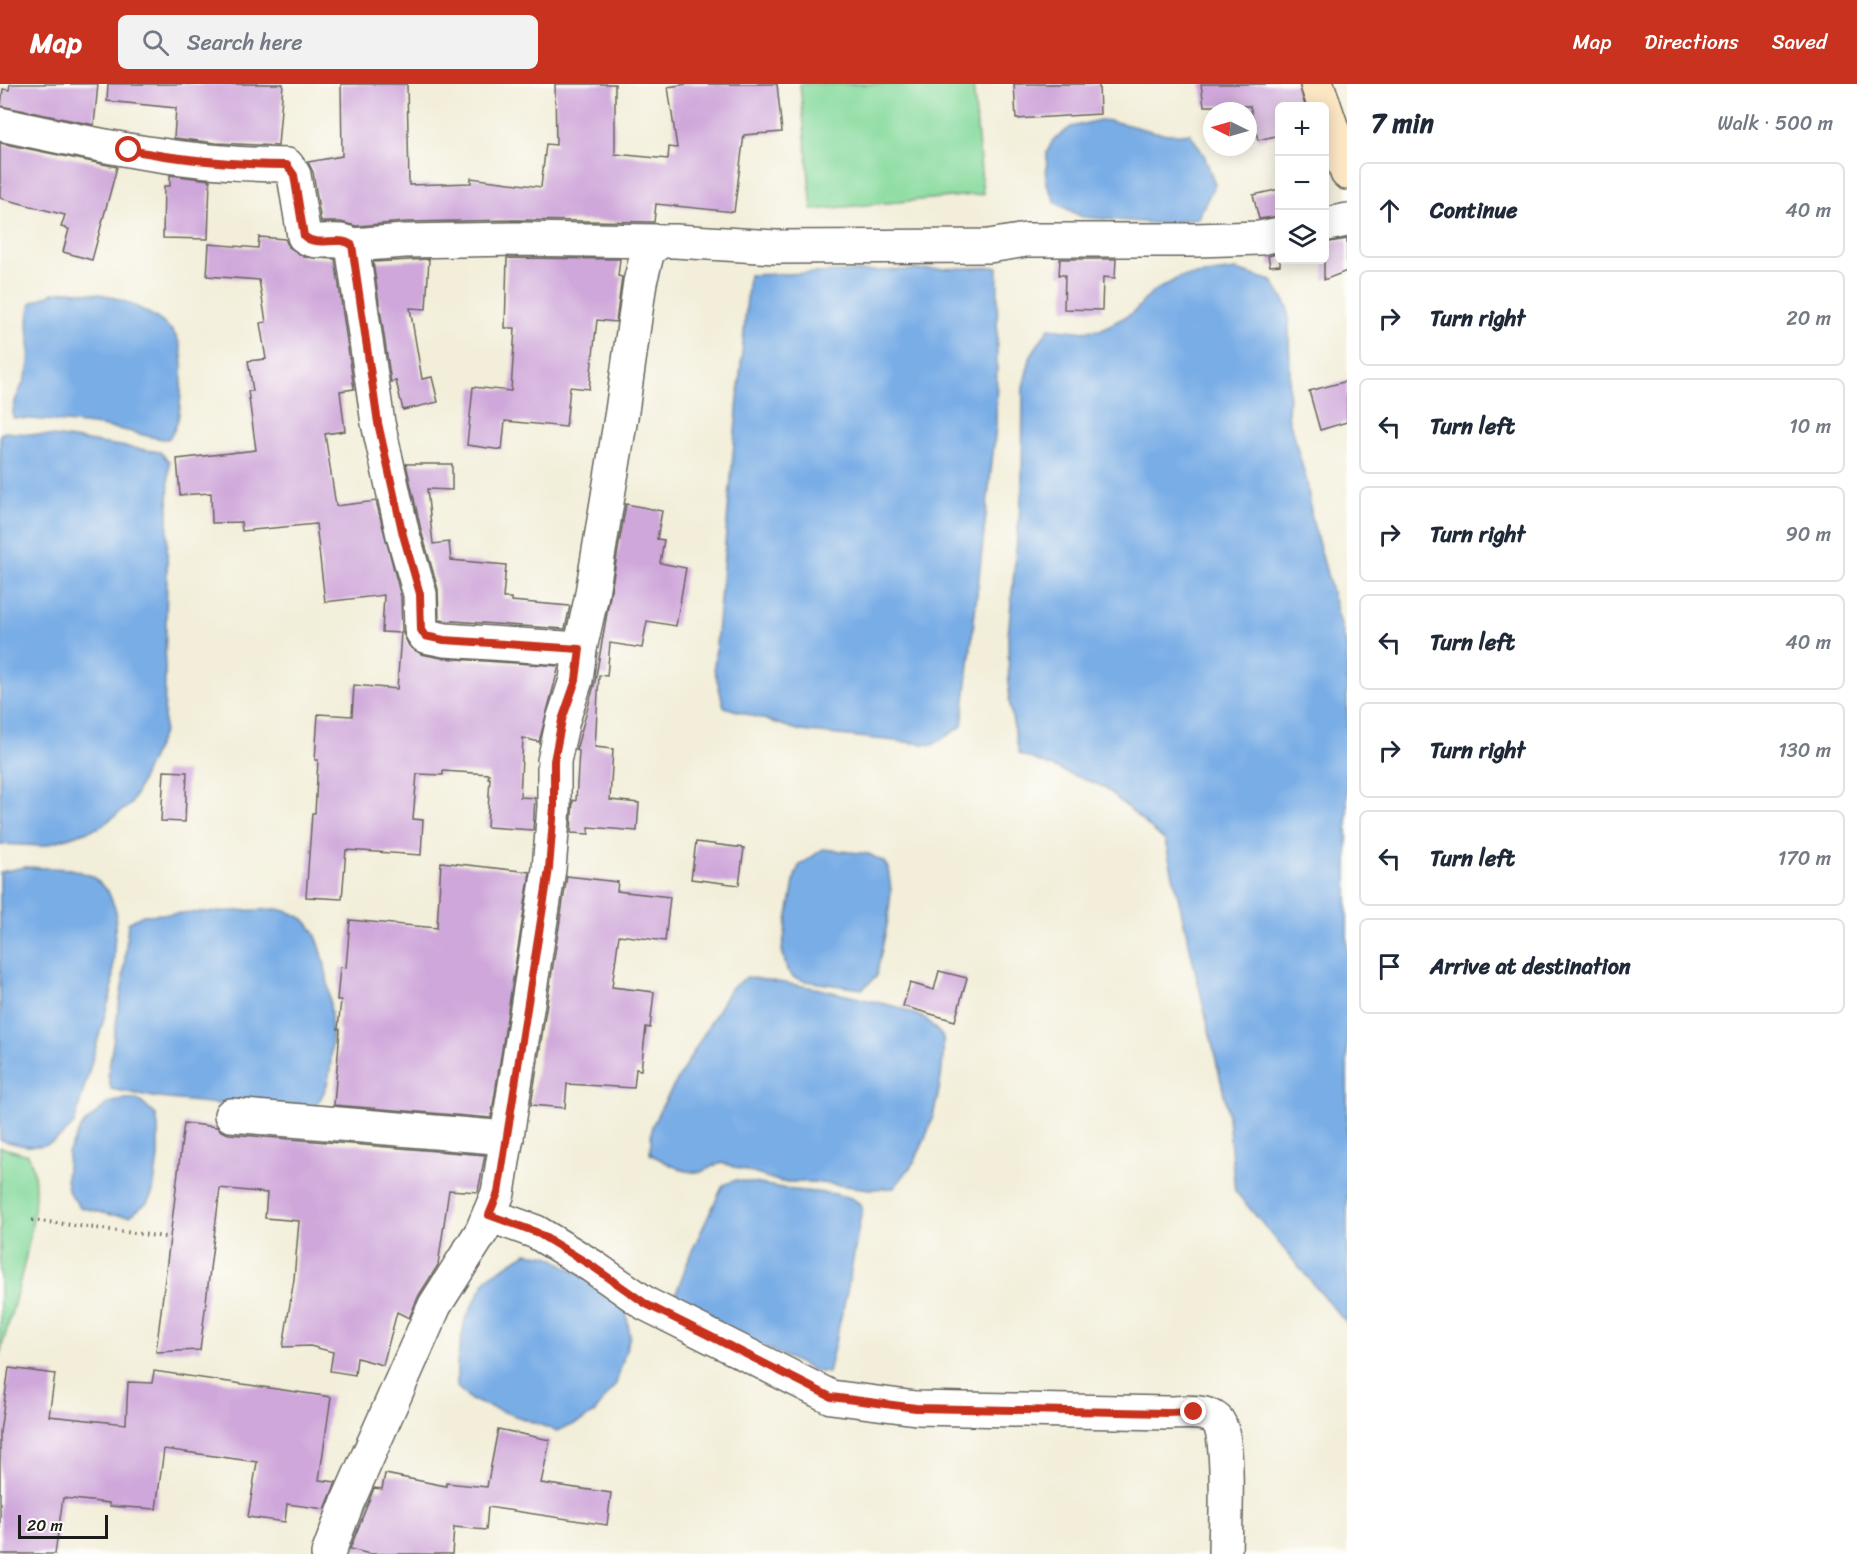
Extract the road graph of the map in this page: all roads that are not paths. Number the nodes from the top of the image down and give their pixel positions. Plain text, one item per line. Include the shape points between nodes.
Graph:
1 (1317, 84) edge
2 (0, 124) edge
3 (1347, 173) edge
4 (1347, 220) edge
5 (1329, 224) edge
6 (1275, 235) edge
7 (660, 241) junction
8 (352, 245) junction
9 (580, 649) junction
10 (231, 1115) dead end
11 (507, 1138) junction
12 (489, 1215) junction
13 (328, 1554) edge
14 (1225, 1554) edge

1 - 3 street
2 - 8 street via 168,157 238,165 287,165 294,175 304,236 319,241 343,240
4 - 5 street
6 - 7 street via 1206,240 1026,240 977,246 775,247
7 - 8 street via 515,239
7 - 9 street via 648,251 640,282 622,411
8 - 9 street via 378,423 420,594 421,630 425,636 444,640
9 - 11 street via 576,680 562,720 554,761 549,869
10 - 11 street
11 - 12 street via 498,1193
12 - 13 street via 435,1305
12 - 14 street via 536,1232 646,1304 831,1397 916,1408 1194,1412 1215,1418 1225,1442

